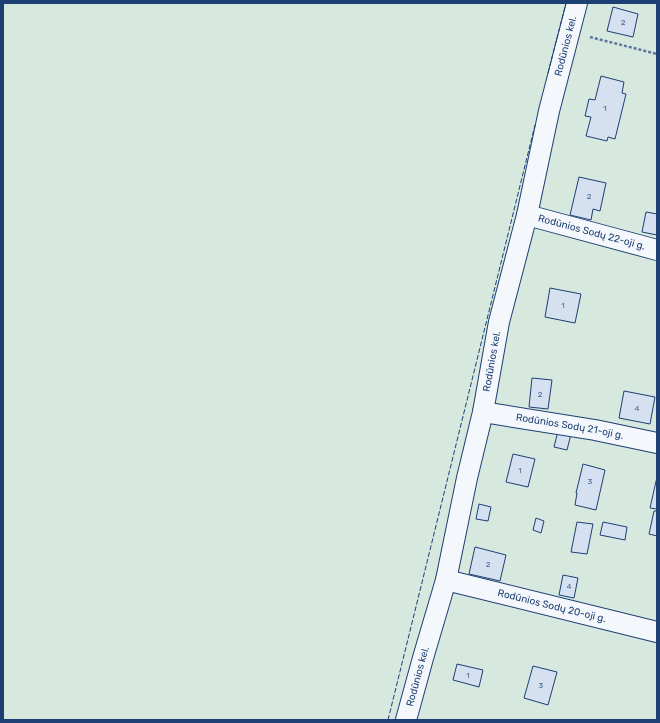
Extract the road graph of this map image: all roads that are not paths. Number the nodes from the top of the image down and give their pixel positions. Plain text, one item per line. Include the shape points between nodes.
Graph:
1 (577, 3) edge
2 (526, 216) junction
3 (657, 250) edge
4 (483, 412) junction
5 (657, 443) edge
6 (446, 580) junction
7 (657, 632) edge
8 (406, 720) edge

1 - 2 street, Rodūnios kel. via 549,111
2 - 3 street, Rodūnios Sodų 22-oji g.
2 - 4 street, Rodūnios kel. via 499,322
4 - 5 street, Rodūnios Sodų 21-oji g.
4 - 6 street, Rodūnios kel.
6 - 7 street, Rodūnios Sodų 20-oji g.
6 - 8 street, Rodūnios kel.

